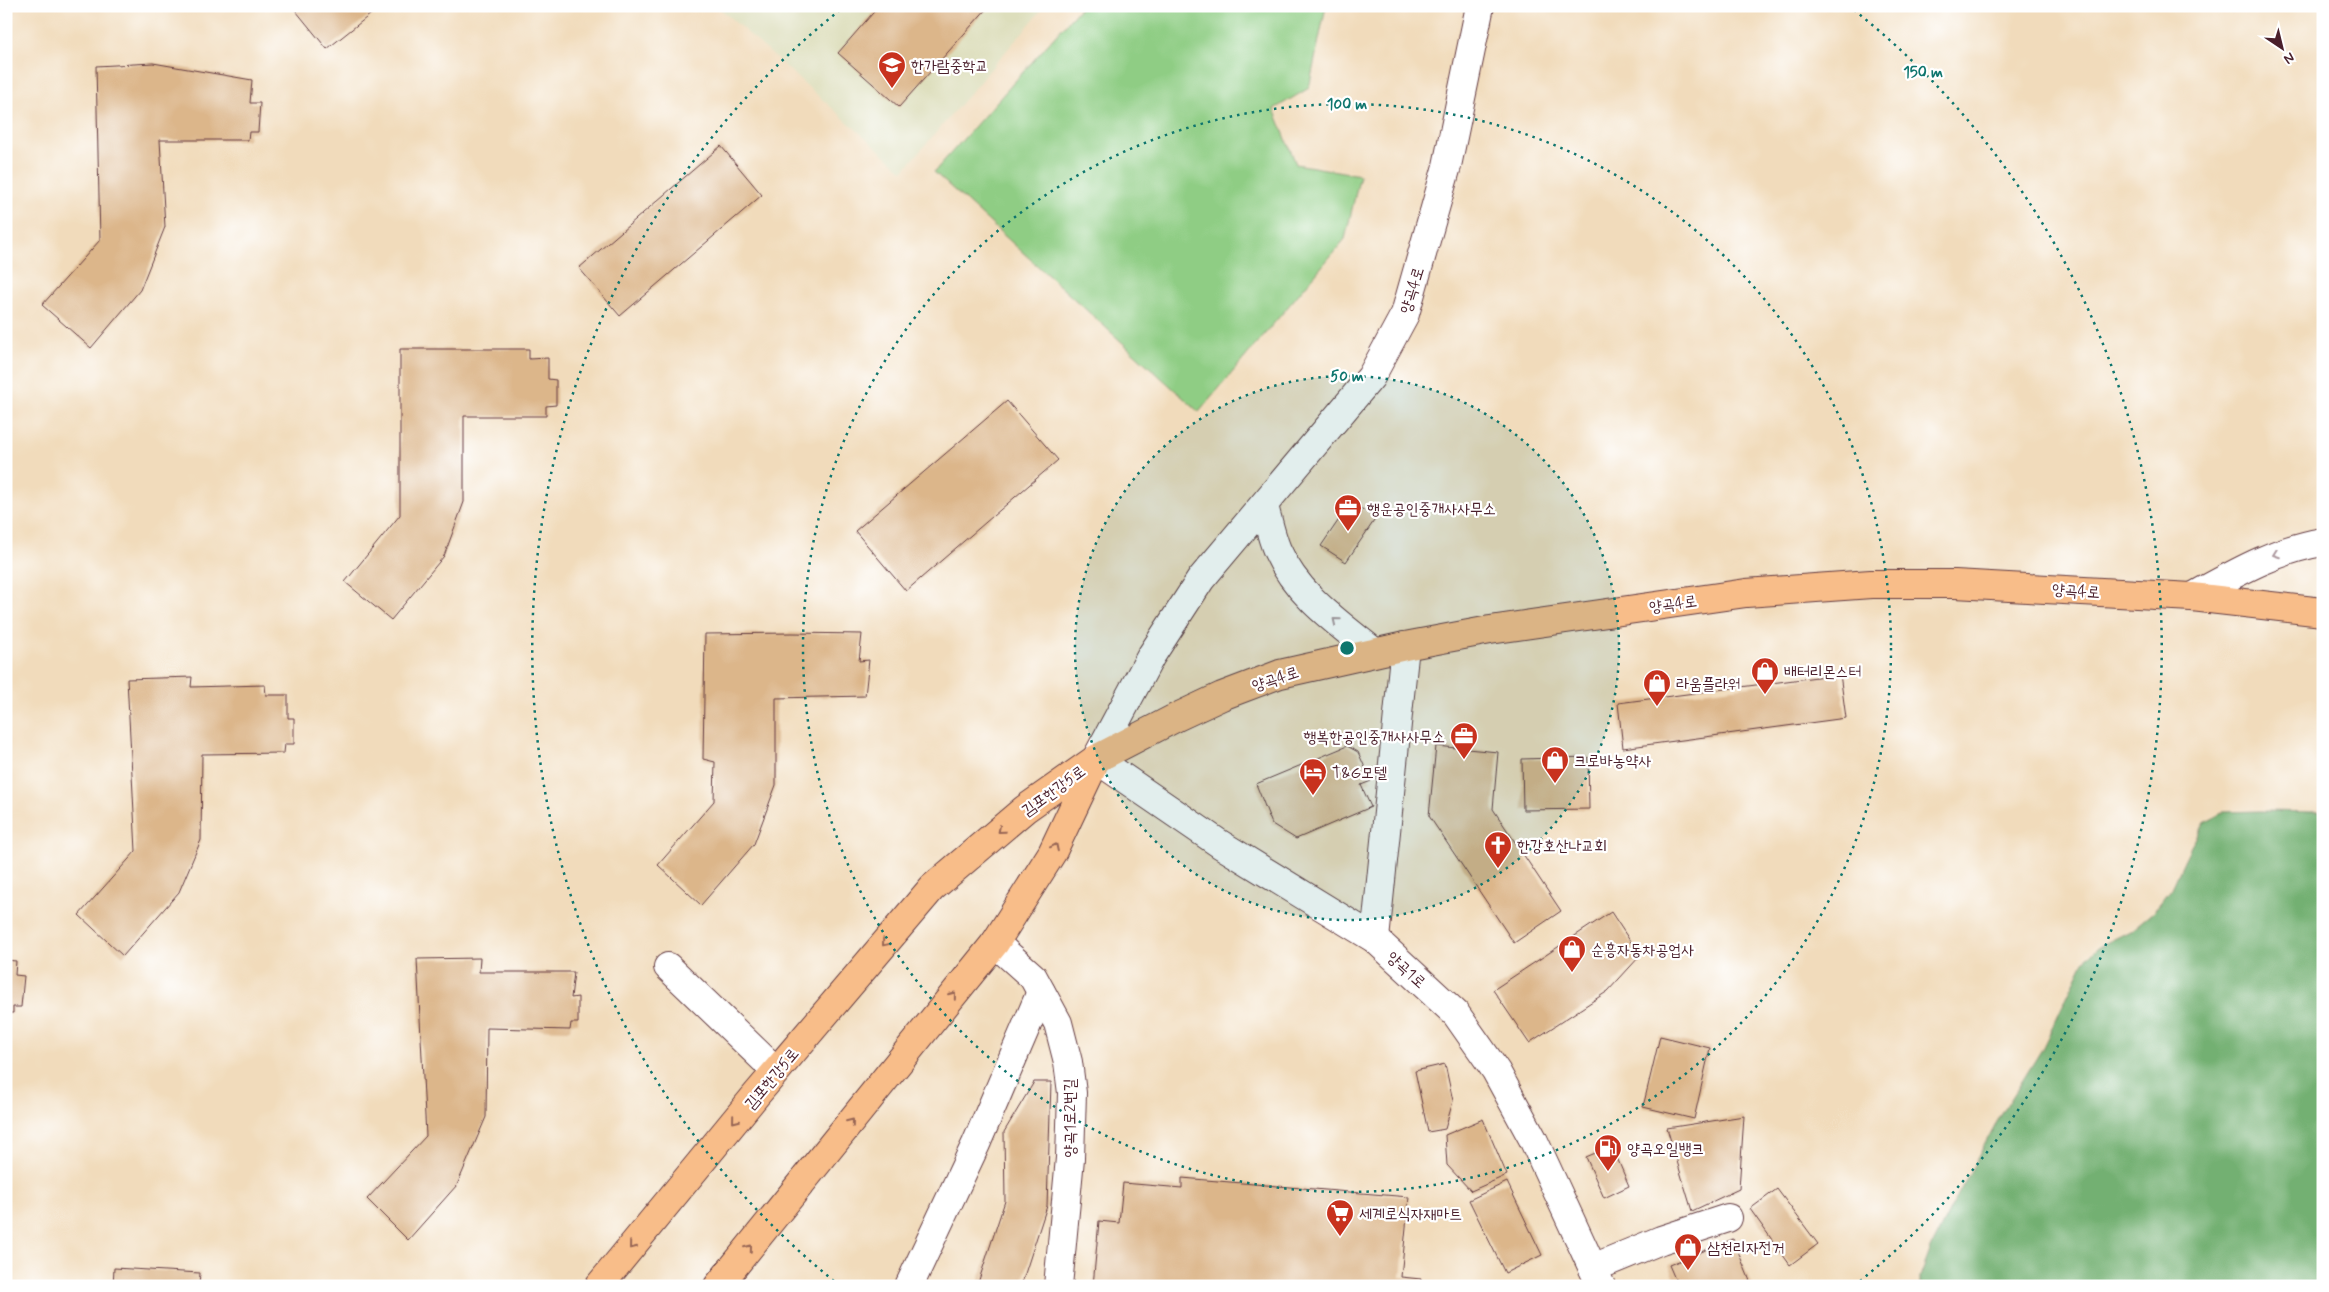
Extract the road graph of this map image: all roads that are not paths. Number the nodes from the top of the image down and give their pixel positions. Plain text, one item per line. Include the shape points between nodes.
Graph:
1 (1480, 6) edge
2 (1264, 506) junction
3 (2323, 542) edge
4 (2192, 597) junction
5 (2323, 612) edge
6 (1406, 646) junction
7 (1374, 652) junction
8 (1096, 759) junction
9 (1375, 939) junction
10 (995, 943) junction
11 (668, 967) dead end
12 (1041, 992) junction
13 (776, 1071) junction
14 (1728, 1218) dead end
15 (1597, 1277) edge
16 (599, 1286) edge
17 (718, 1286) edge
18 (909, 1286) edge
19 (1058, 1286) edge

1 - 2 street, 양곡4로 via 1448,166 1405,314 1371,377
7 -> 2 street via 1310,600 1292,577 1277,549
2 - 8 street, 양곡4로 via 1201,579 1150,656
3 -> 4 street via 2278,552
4 - 5 main road, 양곡4로
4 - 6 main road, 양곡4로 via 1955,584 1871,584 1746,593
6 - 7 main road, 양곡4로
6 - 9 street
7 - 8 main road, 양곡4로 via 1280,674 1238,690
8 - 9 street, 양곡1로 via 1220,844
10 -> 8 main road, 김포한강5로 via 1052,853
8 -> 13 main road, 김포한강5로 via 1025,809 932,888
9 - 15 street, 양곡1로 via 1456,1014 1496,1071 1533,1139
10 - 12 street, 양곡1로2번길 via 1033,977
17 -> 10 main road, 김포한강5로
11 - 13 street
12 - 18 street via 976,1144
12 - 19 street, 양곡1로2번길 via 1058,1023 1072,1093 1070,1158
13 -> 16 main road, 김포한강5로
14 - 15 street via 1661,1240

